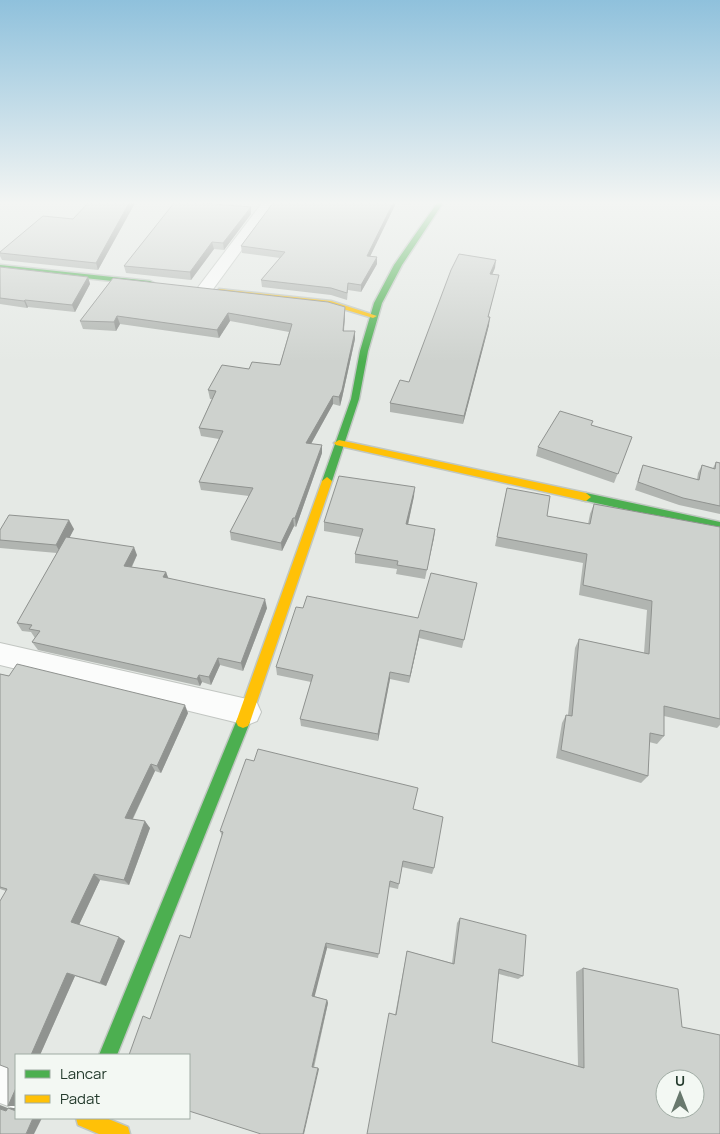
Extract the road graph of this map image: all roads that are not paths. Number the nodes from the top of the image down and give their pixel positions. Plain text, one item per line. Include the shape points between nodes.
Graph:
1 (226, 256) edge
2 (405, 256) edge
3 (0, 267) edge
4 (166, 285) edge
5 (200, 288) joint
6 (373, 316) junction
7 (339, 443) junction
8 (720, 526) edge
9 (0, 654) edge
10 (247, 712) junction
11 (108, 1054) edge
12 (0, 1083) edge
13 (15, 1090) edge
14 (84, 1119) edge
15 (86, 1119) edge
16 (77, 1134) edge
17 (121, 1134) edge

1 - 5 street
2 - 6 street
3 - 4 street
5 - 6 street via 331,303
6 - 7 street via 360,364 355,399
7 - 8 street
7 - 10 street
9 - 10 street
10 - 11 street
12 - 13 street
14 - 16 street
15 - 17 street

